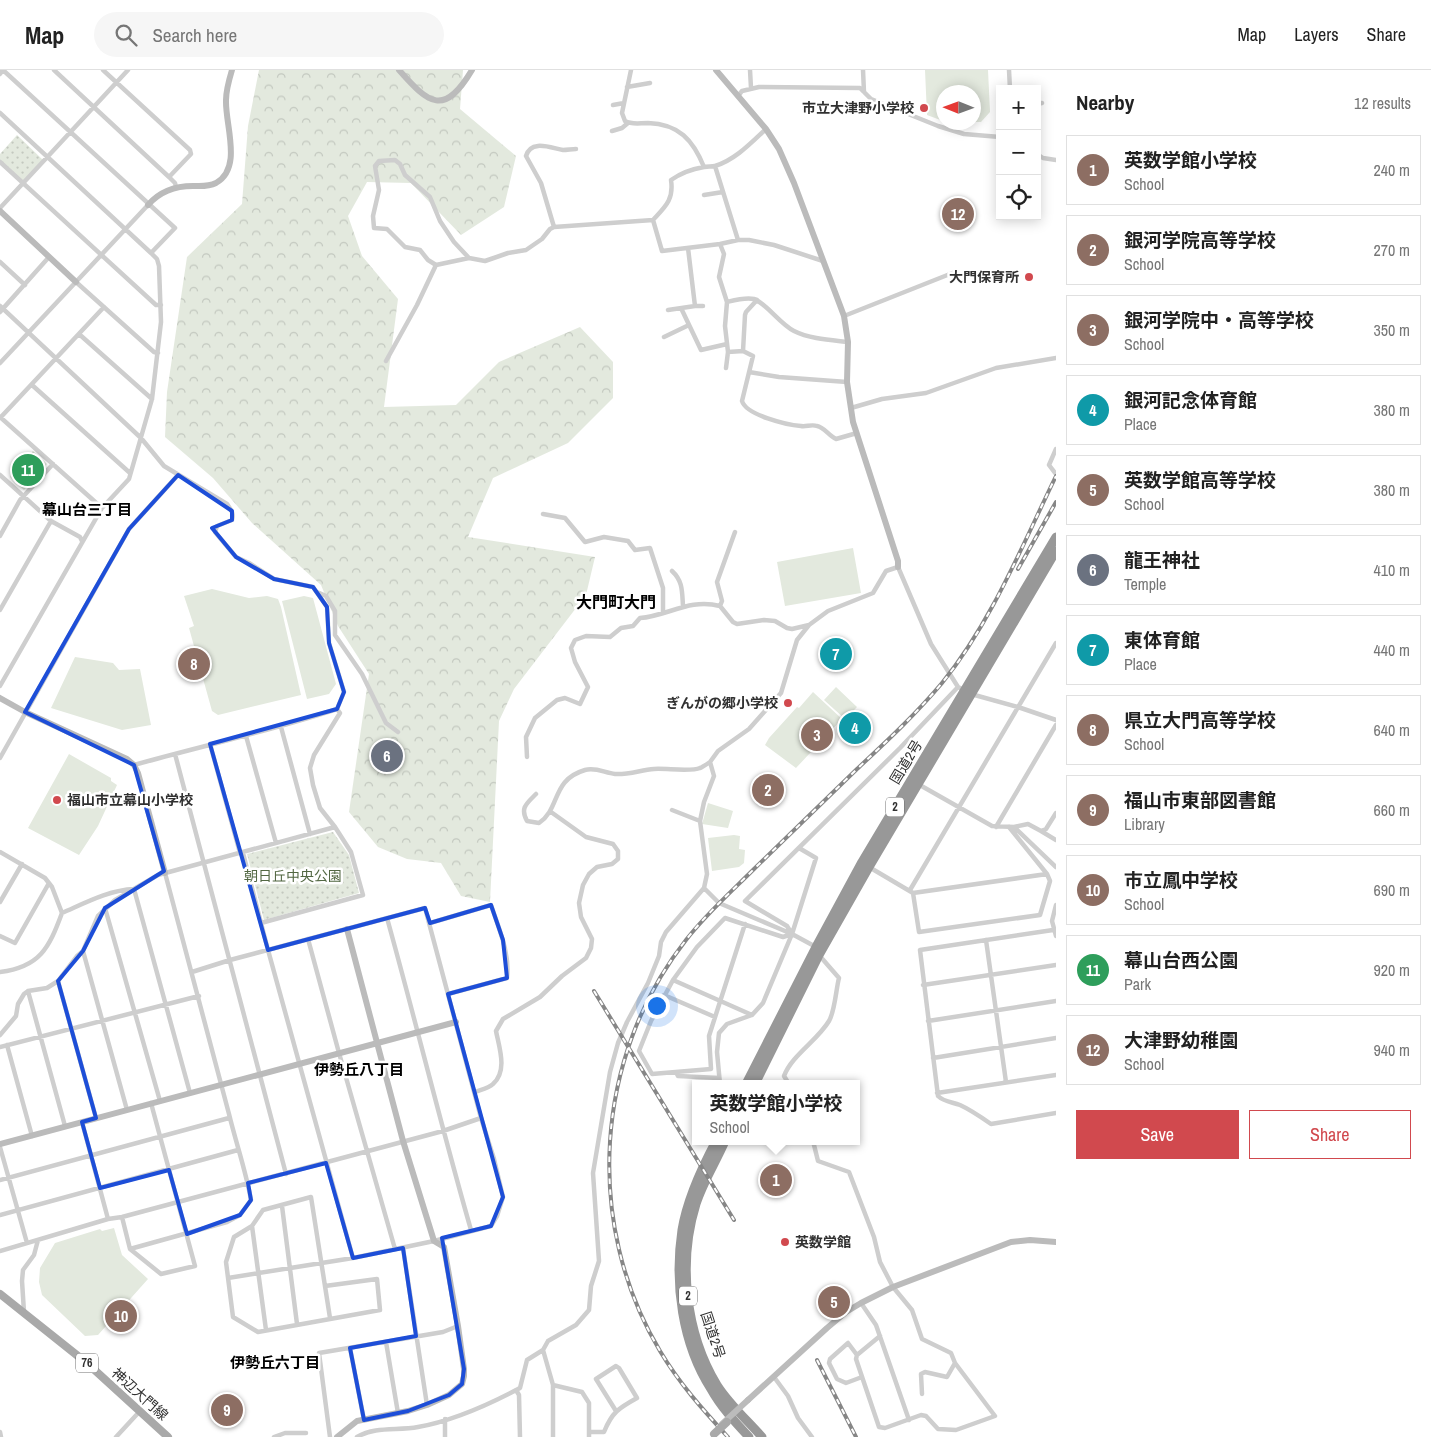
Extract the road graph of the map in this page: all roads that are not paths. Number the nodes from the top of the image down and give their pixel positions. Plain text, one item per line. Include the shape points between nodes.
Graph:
1 (54, 70) edge
2 (103, 70) edge
3 (128, 70) edge
4 (232, 70) edge
5 (398, 70) edge
6 (472, 70) edge
7 (631, 70) edge
8 (716, 70) edge
9 (750, 70) edge
10 (863, 70) edge
11 (1008, 70) edge
12 (0, 74) edge
13 (116, 82) junction
14 (650, 83) dead end
15 (1010, 85) edge
16 (627, 87) junction
17 (751, 88) junction
18 (864, 92) junction
19 (738, 96) junction
20 (624, 103) junction
21 (613, 105) dead end
22 (94, 107) junction
23 (0, 113) edge
24 (628, 122) junction
25 (766, 129) junction
26 (612, 131) dead end
27 (71, 132) junction
28 (996, 133) edge
29 (993, 136) junction
30 (996, 136) edge
31 (576, 149) dead end
32 (1041, 156) edge
33 (47, 157) junction
34 (1056, 160) edge
35 (0, 162) edge
36 (714, 166) junction
37 (704, 167) junction
38 (169, 177) junction
39 (22, 183) junction
40 (176, 187) junction
41 (723, 192) junction
42 (704, 195) dead end
43 (148, 205) junction
44 (0, 209) edge
45 (653, 220) junction
46 (554, 227) junction
47 (127, 229) junction
48 (738, 240) junction
49 (720, 244) junction
50 (688, 248) junction
51 (152, 253) junction
52 (102, 256) junction
53 (49, 258) junction
54 (469, 258) junction
55 (823, 261) junction
56 (0, 262) edge
57 (436, 265) junction
58 (955, 272) dead end
59 (76, 282) junction
60 (25, 286) junction
61 (757, 300) junction
62 (727, 302) junction
63 (161, 305) junction
64 (695, 306) junction
65 (703, 306) dead end
66 (104, 307) junction
67 (681, 308) junction
68 (1, 309) edge
69 (668, 310) dead end
70 (844, 316) junction
71 (689, 325) junction
72 (28, 333) junction
73 (79, 334) junction
74 (664, 337) dead end
75 (848, 342) junction
76 (727, 344) junction
77 (743, 351) junction
78 (728, 352) junction
79 (158, 354) junction
80 (1056, 358) edge
81 (55, 359) junction
82 (386, 361) dead end
83 (0, 363) edge
84 (726, 368) dead end
85 (749, 372) junction
86 (848, 382) junction
87 (32, 384) junction
88 (152, 399) junction
89 (851, 408) junction
90 (0, 417) edge
91 (857, 433) junction
92 (141, 438) junction
93 (1056, 449) edge
94 (52, 464) junction
95 (130, 473) junction
96 (1055, 473) edge
97 (0, 474) edge
98 (178, 475) junction
99 (23, 496) junction
100 (102, 508) junction
101 (543, 514) dead end
102 (0, 521) edge
103 (51, 521) junction
104 (6, 526) junction
105 (735, 532) dead end
106 (0, 536) edge
107 (1056, 537) edge
108 (82, 541) junction
109 (1055, 554) edge
110 (898, 567) junction
111 (672, 571) dead end
112 (316, 591) junction
113 (683, 606) junction
114 (720, 606) junction
115 (0, 610) edge
116 (663, 612) junction
117 (809, 625) junction
118 (1056, 644) edge
119 (0, 686) edge
120 (964, 691) junction
121 (0, 698) edge
122 (1018, 706) junction
123 (337, 709) junction
124 (25, 712) junction
125 (1056, 720) edge
126 (1056, 725) edge
127 (281, 727) junction
128 (398, 732) dead end
129 (246, 736) junction
130 (210, 744) junction
131 (175, 754) junction
132 (526, 757) dead end
133 (0, 758) edge
134 (710, 762) junction
135 (134, 765) junction
136 (918, 784) junction
137 (536, 794) dead end
138 (959, 808) junction
139 (672, 810) dead end
140 (551, 812) junction
141 (1056, 813) edge
142 (700, 821) junction
143 (996, 826) junction
144 (335, 827) junction
145 (1011, 827) junction
146 (1041, 831) junction
147 (310, 834) junction
148 (1056, 840) edge
149 (276, 843) junction
150 (799, 848) junction
151 (0, 852) edge
152 (241, 853) junction
153 (22, 864) junction
154 (204, 864) junction
155 (869, 867) junction
156 (1056, 867) edge
157 (165, 874) junction
158 (1047, 874) junction
159 (49, 883) junction
160 (704, 888) junction
161 (134, 889) junction
162 (912, 891) junction
163 (0, 902) edge
164 (1056, 904) edge
165 (105, 908) junction
166 (62, 913) junction
167 (387, 918) junction
168 (261, 923) junction
169 (430, 923) junction
170 (744, 924) junction
171 (347, 929) junction
172 (1053, 930) junction
173 (792, 934) junction
174 (0, 936) edge
175 (1056, 936) edge
176 (308, 939) junction
177 (986, 940) junction
178 (268, 950) junction
179 (83, 951) junction
180 (817, 951) junction
181 (230, 960) junction
182 (1056, 965) edge
183 (0, 972) edge
184 (192, 972) junction
185 (991, 975) junction
186 (673, 980) junction
187 (58, 982) junction
188 (924, 985) junction
189 (28, 991) junction
190 (448, 994) junction
191 (664, 995) junction
192 (199, 996) junction
193 (720, 1000) junction
194 (1056, 1001) edge
195 (166, 1004) junction
196 (996, 1011) junction
197 (134, 1012) junction
198 (752, 1015) junction
199 (715, 1017) junction
200 (102, 1020) junction
201 (928, 1021) junction
202 (456, 1022) junction
203 (72, 1028) junction
204 (418, 1032) junction
205 (0, 1035) edge
206 (40, 1036) junction
207 (1056, 1038) edge
208 (378, 1042) junction
209 (7, 1045) junction
210 (0, 1046) edge
211 (1001, 1047) junction
212 (339, 1053) junction
213 (933, 1058) junction
214 (300, 1063) junction
215 (676, 1072) junction
216 (259, 1075) junction
217 (1056, 1075) edge
218 (712, 1080) edge
219 (720, 1080) edge
220 (748, 1080) edge
221 (757, 1080) edge
222 (786, 1080) edge
223 (1006, 1082) junction
224 (221, 1084) junction
225 (475, 1092) junction
226 (937, 1092) junction
227 (190, 1093) junction
228 (160, 1100) junction
229 (151, 1103) junction
230 (127, 1110) junction
231 (1056, 1113) edge
232 (96, 1118) junction
233 (230, 1118) junction
234 (481, 1118) junction
235 (82, 1122) junction
236 (65, 1126) junction
237 (442, 1131) junction
238 (32, 1136) junction
239 (160, 1137) junction
240 (403, 1141) junction
241 (714, 1145) edge
242 (723, 1145) edge
243 (814, 1145) edge
244 (0, 1146) edge
245 (238, 1150) junction
246 (367, 1151) junction
247 (91, 1155) junction
248 (326, 1163) junction
249 (169, 1170) junction
250 (286, 1174) junction
251 (8, 1178) junction
252 (0, 1180) edge
253 (248, 1184) junction
254 (100, 1188) junction
255 (178, 1202) junction
256 (282, 1206) junction
257 (17, 1210) junction
258 (0, 1215) edge
259 (122, 1217) junction
260 (108, 1219) junction
261 (252, 1226) junction
262 (471, 1230) junction
263 (187, 1234) junction
264 (38, 1240) junction
265 (434, 1241) junction
266 (1056, 1242) edge
267 (27, 1243) junction
268 (403, 1248) junction
269 (130, 1249) junction
270 (395, 1249) junction
271 (0, 1251) edge
272 (353, 1258) junction
273 (321, 1264) junction
274 (290, 1269) junction
275 (259, 1274) junction
276 (228, 1278) junction
277 (325, 1286) junction
278 (893, 1288) junction
279 (0, 1294) edge
280 (861, 1303) junction
281 (24, 1312) junction
282 (330, 1318) junction
283 (297, 1324) junction
284 (458, 1326) junction
285 (266, 1330) junction
286 (416, 1336) junction
287 (880, 1336) junction
288 (386, 1342) junction
289 (350, 1348) junction
290 (543, 1350) junction
291 (857, 1355) junction
292 (955, 1363) junction
293 (774, 1377) junction
294 (862, 1377) junction
295 (553, 1385) junction
296 (516, 1390) junction
297 (922, 1394) dead end
298 (427, 1405) junction
299 (140, 1411) junction
300 (616, 1411) junction
301 (739, 1412) junction
302 (398, 1413) junction
303 (445, 1419) junction
304 (364, 1420) junction
305 (729, 1420) junction
306 (909, 1420) junction
307 (956, 1430) junction
308 (0, 1432) edge
309 (306, 1433) dead end
310 (589, 1435) edge
311 (711, 1435) edge
312 (1, 1437) edge
313 (116, 1437) edge
314 (168, 1437) edge
315 (274, 1437) edge
316 (330, 1437) edge
317 (337, 1437) edge
318 (357, 1437) edge
319 (445, 1437) edge
320 (520, 1437) edge
321 (553, 1437) edge
322 (749, 1437) edge
323 (762, 1437) edge
324 (812, 1437) edge
325 (957, 1437) edge

1 - 22 street
2 - 13 street
3 - 13 street
4 - 40 street via 226,101 230,166 217,182 209,186
5 - 6 street via 424,97 440,101 450,98
7 - 16 street
8 - 19 street
9 - 17 street
10 - 18 street
11 - 15 street
12 - 27 street via 3,70
13 - 22 street
13 - 38 street via 190,150 191,154
14 - 16 street
16 - 20 street
17 - 18 street via 860,88
17 - 19 street
18 - 29 street via 871,98 938,126 964,134
19 - 25 street
20 - 21 street
20 - 24 street via 622,112
22 - 27 street
22 - 38 street
23 - 33 street
24 - 26 street
24 - 37 street via 661,125 683,134 695,146
25 - 36 street via 743,150
25 - 55 street via 791,176
27 - 33 street
27 - 43 street
28 - 29 street
29 - 30 street
31 - 46 street via 532,147 526,156 541,183
32 - 34 street
33 - 39 street
33 - 47 street
35 - 39 street
36 - 37 street
36 - 41 street
37 - 45 street via 686,171 671,180 671,197
38 - 40 street
39 - 44 street
39 - 52 street
40 - 43 street
41 - 42 street
41 - 48 street
43 - 47 street
43 - 51 street via 175,228
44 - 53 street
45 - 46 street
45 - 50 street via 662,251
46 - 54 street via 526,250 485,261
47 - 51 street
47 - 52 street
48 - 49 street
48 - 55 street via 774,245
49 - 50 street
49 - 62 street via 724,254 720,277
50 - 64 street
51 - 63 street via 158,261
52 - 59 street
52 - 63 street
53 - 59 street
53 - 60 street
54 - 57 street
54 - 57 street via 440,221 430,197 405,175 400,164 395,160 379,161 376,166 379,190 373,216 374,228 387,229 405,247 420,250
55 - 70 street
56 - 60 street
57 - 82 street via 418,305
58 - 70 street
59 - 66 street
59 - 72 street
60 - 68 street
61 - 62 street
61 - 75 street via 795,332
61 - 77 street via 746,312
62 - 76 street
63 - 79 street
64 - 65 street
64 - 67 street
66 - 73 street
66 - 79 street
67 - 69 street
67 - 71 street
68 - 72 street
70 - 75 street
71 - 74 street
71 - 76 street via 701,350
72 - 81 street
72 - 83 street
73 - 81 street
73 - 88 street
75 - 86 street
76 - 78 street
77 - 78 street
77 - 85 street via 753,356
78 - 84 street
79 - 88 street
80 - 89 street via 996,368 926,393 882,399
81 - 87 street
81 - 92 street
85 - 86 street
85 - 91 street via 742,401 754,413 792,425 815,425 836,439
86 - 89 street
87 - 90 street
87 - 95 street
88 - 92 street
89 - 91 street
90 - 94 street
91 - 110 street
92 - 95 street
92 - 98 street via 164,466
93 - 96 street via 1049,465
94 - 99 street
94 - 100 street
95 - 100 street via 129,479
97 - 99 street
98 - 112 street via 227,504 232,511 232,520 217,526 215,532 236,557 274,580 305,584
98 - 124 street via 129,529
99 - 103 street
99 - 104 street
100 - 108 street
101 - 116 street via 565,518 585,542 604,537 628,541 635,550 650,548 663,588
102 - 104 street
103 - 108 street
103 - 115 street
104 - 106 street
105 - 114 street via 717,582 722,601
107 - 120 highway, 国道2号 / 2
108 - 119 street
109 - 120 highway, 国道2号 / 2
110 - 117 street via 886,571 873,593 828,611
110 - 120 street via 931,644
111 - 113 street via 681,586
112 - 123 street via 328,607 329,643 344,692
112 - 128 street via 326,596 335,611 335,635 362,674 386,723
113 - 114 street
113 - 116 street
114 - 117 street via 738,624 764,620 792,629
116 - 132 street via 640,618 633,626 621,628 610,637 586,636 576,640 571,648 588,687 580,704 566,698 557,700 535,718 526,737
117 - 134 street via 797,640 781,693 749,729 718,751
118 - 122 street
120 - 122 street
120 - 136 highway, 国道2号 / 2
120 - 150 street via 900,748
120 - 180 highway, 国道2号 / 2 via 862,862
121 - 124 street
122 - 125 street
122 - 138 street
123 - 127 street
123 - 144 street via 340,714 314,755 310,768 320,808
124 - 133 street
124 - 135 street
126 - 143 street
127 - 129 street
127 - 147 street
129 - 130 street
129 - 149 street
130 - 131 street
130 - 152 street
131 - 135 street
131 - 154 street
134 - 140 street via 699,769 653,769 614,774 604,770 585,770 567,779 557,792
134 - 142 street via 714,776
135 - 157 street
136 - 138 street
136 - 155 highway, 国道2号 / 2
137 - 140 street via 524,807 527,821 539,823
138 - 143 street
138 - 162 street
139 - 142 street
140 - 225 street via 586,837 613,844 618,851 618,859 612,864 597,867 583,885 579,903 581,917 592,939 586,958 540,997 503,1019 496,1031 502,1059 501,1072 493,1084
141 - 146 street via 1046,829
142 - 160 street via 707,874
143 - 145 street
144 - 147 street
144 - 168 street via 351,852 363,895
145 - 146 street via 1028,824
145 - 156 street
145 - 158 street
146 - 148 street
147 - 149 street
149 - 152 street
150 - 173 street via 816,858
150 - 173 street via 744,901 787,926
151 - 153 street
152 - 154 street
152 - 168 street
153 - 159 street
153 - 163 street
154 - 157 street
154 - 181 street
155 - 162 street
155 - 180 highway, 国道2号 / 2
157 - 161 street
157 - 184 street
158 - 162 street
158 - 162 street via 1050,881 1040,915 919,932
159 - 166 street
159 - 174 street via 15,943
160 - 173 street via 719,903
160 - 290 street via 666,932 648,983 618,1043 610,1072 593,1173 599,1261 591,1286 589,1310 576,1325 548,1341
161 - 165 street
161 - 166 street via 89,901
161 - 195 street
164 - 172 street
165 - 179 street via 98,916
165 - 197 street
166 - 183 street via 44,952 29,964
167 - 169 street via 425,908
167 - 171 street
167 - 204 street
168 - 178 street
169 - 190 street
169 - 190 street via 491,905 503,940 507,978
170 - 173 street via 783,937
170 - 186 street via 725,918 697,947
170 - 193 street
171 - 176 street
171 - 208 street
172 - 175 street
172 - 177 street
173 - 180 street
173 - 198 street via 763,1003
176 - 178 street
176 - 212 street
177 - 185 street
177 - 188 street via 920,950
178 - 181 street
178 - 214 street
179 - 187 street
179 - 200 street
180 - 220 highway, 国道2号 / 2
180 - 221 highway, 国道2号 / 2
180 - 222 street via 839,978 830,1019 787,1068 784,1076
181 - 184 street
181 - 216 street
182 - 185 street
184 - 192 street
185 - 188 street
185 - 196 street
186 - 191 street
186 - 193 street
187 - 189 street via 47,988
187 - 203 street
188 - 201 street
189 - 205 street via 18,1004 16,1016
189 - 206 street
190 - 202 street
191 - 199 street
191 - 215 street via 639,1051 652,1074
192 - 195 street
192 - 224 street
193 - 198 street
193 - 199 street
194 - 196 street
195 - 197 street
195 - 227 street
196 - 201 street
196 - 211 street
197 - 200 street
197 - 228 street
198 - 219 street via 727,1024 719,1033
199 - 215 street via 708,1036 711,1069
200 - 203 street
200 - 230 street
201 - 213 street
202 - 204 street
202 - 225 street
203 - 206 street
203 - 232 street
204 - 208 street
204 - 237 street
206 - 209 street
206 - 236 street
207 - 211 street
208 - 212 street
208 - 240 street
209 - 210 street
209 - 238 street
211 - 213 street
211 - 223 street
212 - 214 street
212 - 246 street
213 - 226 street
214 - 216 street
214 - 248 street
215 - 218 street via 678,1076
216 - 224 street
216 - 250 street
217 - 223 street
223 - 226 street
224 - 227 street
224 - 233 street
225 - 234 street
226 - 231 street via 942,1100 958,1104 991,1124
227 - 228 street
228 - 229 street
229 - 230 street
229 - 239 street
230 - 232 street
232 - 235 street
233 - 239 street
233 - 245 street
234 - 237 street
234 - 262 street via 503,1197 491,1226
235 - 236 street
235 - 247 street
236 - 238 street
237 - 240 street
237 - 262 street
238 - 244 street
239 - 247 street
239 - 249 street
240 - 246 street
240 - 265 street
241 - 305 highway, 国道2号 / 2 via 690,1200 682,1229 679,1264 685,1322 696,1360
242 - 301 highway, 国道2号 / 2 via 697,1202 690,1231 686,1264 688,1298 703,1357 718,1386
243 - 278 street via 818,1161 849,1172 880,1262
244 - 251 street
245 - 249 street
245 - 253 street
246 - 248 street
246 - 270 street
247 - 251 street
247 - 254 street
248 - 250 street
248 - 272 street
249 - 254 street
249 - 255 street
250 - 253 street
251 - 252 street
251 - 257 street
253 - 255 street
253 - 263 street via 251,1200 240,1215
254 - 257 street
254 - 260 street
255 - 259 street
255 - 263 street
256 - 261 street via 263,1210
256 - 273 street via 311,1197
256 - 274 street
257 - 258 street
257 - 267 street
259 - 260 street
259 - 269 street
260 - 264 street
261 - 275 street
261 - 276 street via 234,1237 226,1262
262 - 265 street
263 - 269 street
263 - 269 street via 196,1266 161,1274
264 - 267 street
264 - 281 street via 34,1255 23,1270
265 - 268 street
265 - 284 street via 444,1247
266 - 278 street via 1011,1242
267 - 271 street
268 - 270 street
268 - 286 street
270 - 272 street
272 - 273 street
273 - 274 street
273 - 277 street
274 - 275 street
274 - 283 street
275 - 276 street
275 - 285 street
276 - 285 street via 233,1317 258,1332
277 - 282 street
277 - 282 street via 377,1278 380,1310
278 - 280 street
278 - 292 street via 912,1310 922,1338 950,1353
279 - 281 main road, 神辺大門線 / 76
280 - 287 street
280 - 293 street via 827,1328
281 - 299 main road, 神辺大門線 / 76
282 - 283 street
283 - 285 street
284 - 286 street
284 - 298 street via 464,1369 462,1384 448,1396
286 - 288 street
286 - 298 street
287 - 291 street
287 - 306 street
288 - 289 street
288 - 302 street
289 - 304 street
289 - 316 street via 319,1353
290 - 295 street
290 - 296 street via 527,1360 520,1388
291 - 294 street
291 - 294 street via 848,1343 828,1363 837,1379 846,1383
292 - 297 street via 947,1377 921,1374
292 - 307 street via 995,1416
293 - 311 street, bridge
293 - 324 street
294 - 306 street via 879,1427
295 - 310 street via 582,1392 589,1403
295 - 321 street
296 - 303 street
296 - 320 street via 519,1395
298 - 302 street
299 - 313 street
299 - 314 main road, 神辺大門線 / 76
300 - 300 street via 638,1398 616,1366 596,1379
300 - 310 street via 604,1432
301 - 305 main road
301 - 323 highway, 国道2号 / 2
302 - 304 street
303 - 318 street via 418,1427 367,1431
303 - 319 street
304 - 317 street via 357,1421
305 - 311 main road, bridge
305 - 322 highway, 国道2号 / 2
306 - 307 street via 926,1416 938,1429
307 - 325 street
308 - 312 street
309 - 315 street via 285,1433

